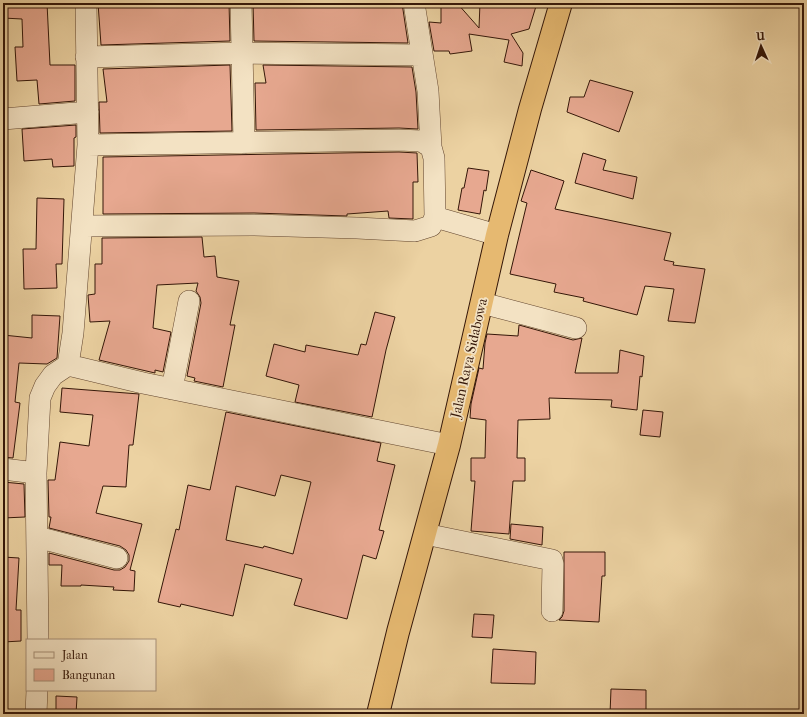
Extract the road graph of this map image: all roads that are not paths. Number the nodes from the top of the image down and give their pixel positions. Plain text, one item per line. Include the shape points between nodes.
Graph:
1 (86, 3) edge
2 (241, 3) edge
3 (414, 3) edge
4 (561, 3) edge
5 (242, 53) junction
6 (421, 55) junction
7 (86, 57) junction
8 (88, 112) junction
9 (3, 119) edge
10 (244, 143) junction
11 (88, 145) junction
12 (431, 147) junction
13 (435, 217) junction
14 (82, 226) junction
15 (497, 235) junction
16 (189, 301) dead end
17 (482, 303) junction
18 (576, 328) dead end
19 (68, 365) junction
20 (172, 389) junction
21 (449, 445) junction
22 (3, 469) edge
23 (36, 473) junction
24 (425, 534) junction
25 (38, 537) junction
26 (118, 558) dead end
27 (552, 611) dead end
28 (38, 639) edge
29 (37, 691) edge
30 (36, 714) edge
31 (378, 714) edge

1 - 7 street
2 - 5 street
3 - 6 street
4 - 15 highway, Jalan Raya Sidabowa
5 - 6 street
5 - 7 street
5 - 10 street
6 - 12 street via 428,91
7 - 8 street
8 - 9 street
8 - 11 street
10 - 11 street
10 - 12 street via 399,140 422,141
11 - 14 street
12 - 13 street via 434,158
13 - 14 street via 431,226 415,231 254,225
13 - 15 street
14 - 19 street
15 - 17 highway, Jalan Raya Sidabowa
16 - 20 street
17 - 18 street
17 - 21 highway, Jalan Raya Sidabowa
19 - 20 street
19 - 23 street via 53,375 40,398
20 - 21 street
21 - 24 highway, Jalan Raya Sidabowa
22 - 23 street
23 - 25 street
24 - 27 street via 552,560
24 - 31 highway, Jalan Raya Sidabowa
25 - 26 street
25 - 28 street
29 - 30 street

